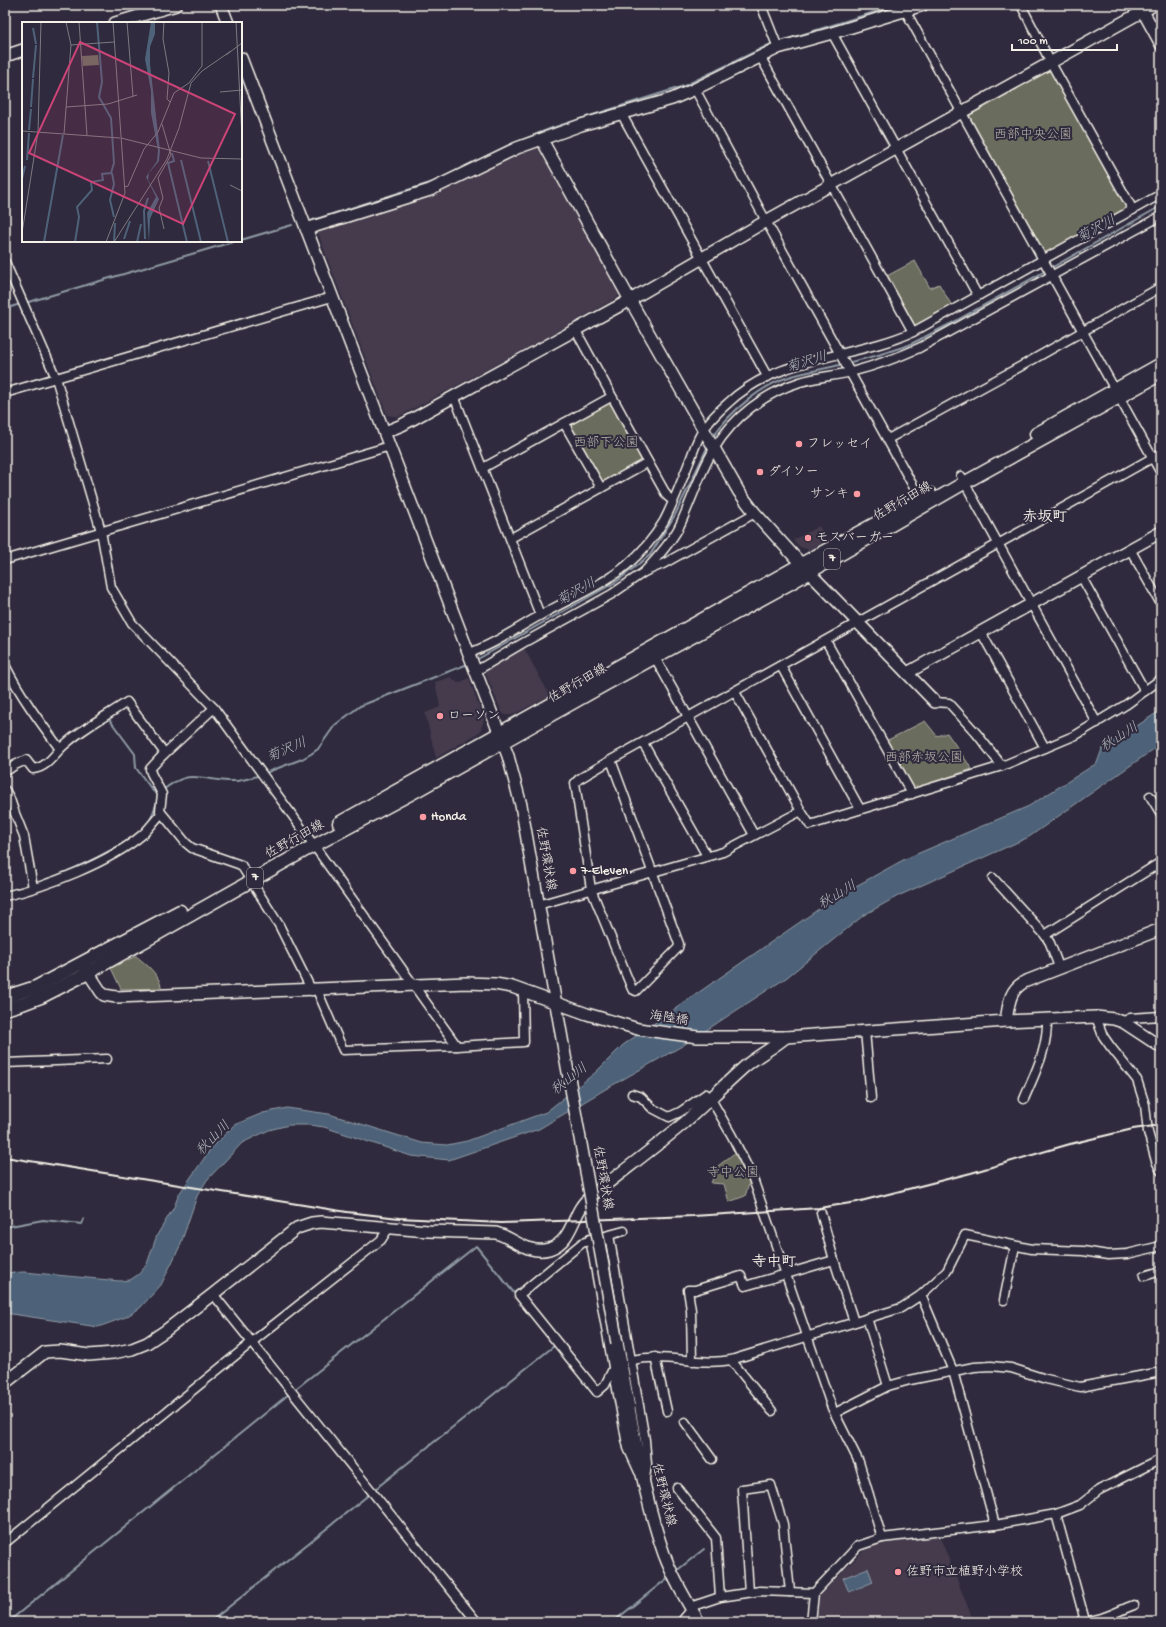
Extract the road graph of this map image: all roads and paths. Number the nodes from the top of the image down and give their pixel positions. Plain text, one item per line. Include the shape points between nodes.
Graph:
1 (176, 5) edge
2 (221, 5) edge
3 (761, 5) edge
4 (923, 5) edge
5 (1021, 5) edge
6 (1154, 5) edge
7 (1141, 8) edge
8 (905, 10) junction
9 (118, 22) edge
10 (228, 22) edge
11 (832, 33) junction
12 (1161, 44) edge
13 (778, 48) junction
14 (22, 50) edge
15 (5, 56) edge
16 (760, 56) junction
17 (242, 61) edge
18 (1050, 63) junction
19 (695, 90) junction
20 (621, 113) junction
21 (960, 113) junction
22 (542, 140) junction
23 (895, 149) junction
24 (831, 185) junction
25 (1161, 194) edge
26 (1133, 210) junction
27 (1161, 216) edge
28 (766, 221) junction
29 (306, 229) junction
30 (702, 258) junction
31 (1044, 261) junction
32 (5, 262) edge
33 (1051, 275) junction
34 (1161, 287) edge
35 (978, 296) junction
36 (332, 297) junction
37 (630, 300) junction
38 (575, 329) junction
39 (1082, 331) junction
40 (913, 332) junction
41 (842, 357) junction
42 (1161, 364) edge
43 (849, 370) junction
44 (1161, 374) edge
45 (767, 376) junction
46 (56, 378) junction
47 (5, 393) edge
48 (1116, 394) junction
49 (454, 396) junction
50 (611, 397) junction
51 (564, 423) junction
52 (704, 431) junction
53 (384, 432) junction
54 (888, 439) junction
55 (390, 446) junction
56 (713, 448) junction
57 (1161, 453) edge
58 (1153, 458) junction
59 (648, 462) junction
60 (483, 468) junction
61 (1161, 473) edge
62 (962, 480) junction
63 (601, 488) junction
64 (673, 501) junction
65 (923, 502) junction
66 (755, 513) junction
67 (101, 531) junction
68 (1161, 532) edge
69 (511, 538) junction
70 (998, 545) junction
71 (1130, 549) junction
72 (5, 560) edge
73 (805, 568) junction
74 (644, 572) junction
75 (1081, 576) junction
76 (1031, 604) junction
77 (1161, 604) edge
78 (540, 615) junction
79 (857, 623) junction
80 (981, 632) junction
81 (826, 641) junction
82 (652, 653) junction
83 (472, 662) junction
84 (5, 665) edge
85 (781, 666) junction
86 (907, 673) junction
87 (1161, 679) edge
88 (1144, 691) junction
89 (735, 692) junction
90 (935, 702) joint
91 (214, 708) junction
92 (688, 717) junction
93 (1097, 723) junction
94 (501, 737) junction
95 (643, 743) junction
96 (1045, 748) junction
97 (60, 749) junction
98 (162, 756) junction
99 (611, 760) junction
100 (1002, 766) junction
101 (5, 772) edge
102 (5, 790) edge
103 (912, 794) junction
104 (1150, 796) dead end
105 (860, 809) junction
106 (801, 811) junction
107 (161, 814) junction
108 (1161, 814) edge
109 (754, 835) junction
110 (312, 842) junction
111 (706, 856) junction
112 (1161, 862) edge
113 (652, 872) junction
114 (249, 877) junction
115 (993, 878) dead end
116 (33, 888) junction
117 (591, 890) junction
118 (5, 896) edge
119 (538, 905) junction
120 (1161, 929) edge
121 (1045, 935) junction
122 (1059, 967) junction
123 (86, 968) junction
124 (415, 987) junction
125 (314, 990) junction
126 (524, 991) junction
127 (5, 997) edge
128 (556, 1002) junction
129 (5, 1009) edge
130 (1161, 1016) edge
131 (1096, 1017) junction
132 (1047, 1018) junction
133 (1006, 1020) junction
134 (1123, 1022) junction
135 (865, 1030) junction
136 (786, 1037) junction
137 (457, 1046) junction
138 (1161, 1047) edge
139 (106, 1059) dead end
140 (5, 1063) edge
141 (632, 1094) dead end
142 (871, 1098) dead end
143 (1024, 1098) dead end
144 (711, 1099) junction
145 (1161, 1171) edge
146 (821, 1213) dead end
147 (388, 1229) junction
148 (624, 1231) dead end
149 (609, 1235) junction
150 (590, 1239) junction
151 (559, 1244) junction
152 (1015, 1246) junction
153 (1161, 1246) edge
154 (567, 1254) junction
155 (834, 1260) junction
156 (1161, 1271) edge
157 (786, 1273) junction
158 (1144, 1276) dead end
159 (213, 1294) junction
160 (921, 1295) junction
161 (1004, 1300) dead end
162 (867, 1318) junction
163 (854, 1322) junction
164 (808, 1338) junction
165 (252, 1342) junction
166 (655, 1357) junction
167 (632, 1360) junction
168 (731, 1360) junction
169 (692, 1362) junction
170 (613, 1369) junction
171 (953, 1371) junction
172 (1161, 1372) edge
173 (5, 1383) edge
174 (888, 1386) junction
175 (772, 1410) dead end
176 (667, 1411) dead end
177 (835, 1413) junction
178 (685, 1422) dead end
179 (712, 1459) dead end
180 (1161, 1459) edge
181 (644, 1481) junction
182 (677, 1488) dead end
183 (1056, 1514) junction
184 (995, 1525) junction
185 (882, 1538) junction
186 (5, 1543) edge
187 (749, 1592) junction
188 (790, 1592) junction
189 (814, 1593) junction
190 (720, 1597) junction
191 (1134, 1605) dead end
192 (690, 1608) junction
193 (477, 1622) edge
194 (681, 1622) edge
195 (698, 1622) edge
196 (812, 1622) edge
197 (1080, 1622) edge

1 - 9 street
2 - 10 street
3 - 13 street
4 - 8 street
5 - 18 street
6 - 7 street
7 - 12 street
7 - 18 street
8 - 11 street
8 - 21 street
11 - 13 street
11 - 23 street
13 - 16 street
14 - 15 street
16 - 19 street
16 - 24 street
17 - 29 street, 佐野環状線
18 - 21 street
18 - 26 street
19 - 20 street
19 - 28 street
20 - 22 street
20 - 30 street
21 - 23 street
21 - 31 street
22 - 29 street via 518,148 430,190
22 - 37 street
23 - 24 street
23 - 35 street
24 - 28 street
24 - 40 street
25 - 26 street
26 - 31 street
27 - 33 street
28 - 30 street
28 - 41 street
29 - 36 street, 佐野環状線
30 - 37 street
30 - 45 street
31 - 33 street
31 - 35 street
32 - 46 street
33 - 39 street
33 - 43 street via 919,348 895,359
34 - 39 street
35 - 40 street
36 - 46 street
36 - 53 street, 佐野環状線
37 - 38 street
37 - 52 street
38 - 49 street
38 - 50 street
39 - 48 street
39 - 54 street
40 - 41 street
41 - 43 street
41 - 45 street via 795,365
42 - 48 main road, 佐野行田線 / 7
43 - 54 street
43 - 56 street via 802,382 776,392 739,418
44 - 48 main road, 佐野行田線 / 7
45 - 52 street via 729,402
46 - 47 street
46 - 67 street
48 - 58 street
48 - 62 main road, 佐野行田線 / 7
49 - 53 street
49 - 60 street
50 - 51 street
50 - 59 street
51 - 60 street
51 - 63 street
52 - 56 street
52 - 64 street
53 - 55 street, 佐野環状線
54 - 65 street
55 - 67 street
55 - 83 street, 佐野環状線
56 - 66 street via 739,492
56 - 74 street via 677,530
57 - 58 street
58 - 61 street
58 - 70 street
59 - 63 street
59 - 64 street via 667,496
60 - 69 street
62 - 65 main road, 佐野行田線 / 7
62 - 70 street
63 - 69 street
64 - 78 street via 658,531 629,563
65 - 73 main road, 佐野行田線 / 7
66 - 73 street
66 - 74 street
67 - 72 street
67 - 91 street via 111,587 134,627
68 - 71 street
69 - 78 street
70 - 76 street
70 - 79 street
71 - 75 street
71 - 77 street
73 - 79 street
73 - 82 main road, 佐野行田線 / 7
74 - 83 street via 612,594 517,646
75 - 76 street
75 - 88 street
76 - 80 street
76 - 93 street
78 - 83 street via 490,644
79 - 81 street
79 - 86 street
80 - 86 street
80 - 96 street
81 - 85 street
81 - 103 street
82 - 92 street
82 - 94 main road, 佐野行田線 / 7
83 - 94 street, 佐野環状線
84 - 97 street via 29,706
85 - 89 street
85 - 105 street
86 - 90 street
87 - 88 street
88 - 93 street
89 - 92 street
89 - 106 street
90 - 100 street via 949,703
91 - 98 street
91 - 110 street
92 - 95 street
92 - 109 street
93 - 96 street
94 - 110 main road, 佐野行田線 / 7 via 416,791
94 - 119 street, 佐野環状線 via 521,805
95 - 99 street
95 - 111 street
96 - 100 street
97 - 98 street via 92,724 127,702 163,751
97 - 101 street via 39,768 33,769 24,760
98 - 107 street via 150,769 160,791
99 - 113 street
99 - 117 street via 575,783
100 - 103 street
102 - 116 street via 24,836
103 - 105 street
104 - 108 street
105 - 106 street via 810,825
106 - 109 street
107 - 114 street via 192,848 241,865
107 - 116 street via 142,835 118,851 68,876
109 - 111 street via 723,852
110 - 114 main road, 佐野行田線 / 7
110 - 124 street
111 - 113 street
112 - 121 street
113 - 117 street
113 - 117 street via 679,944 636,991 632,989
114 - 123 main road, 佐野行田線 / 7
114 - 125 street via 279,925
115 - 121 street
116 - 118 street
117 - 119 street
119 - 128 street, 佐野環状線
120 - 122 street
121 - 122 street
122 - 133 street via 1015,988
123 - 125 street, 海陸橋 via 104,995 116,997
123 - 127 main road, 佐野行田線 / 7
123 - 129 main road, 佐野行田線 / 7 via 41,997
124 - 125 street, 海陸橋
124 - 126 street, 海陸橋 via 467,983 495,984
124 - 137 street
125 - 137 street via 343,1050
126 - 128 street, 海陸橋
126 - 137 street via 524,1042
128 - 136 street, 海陸橋 via 638,1029 718,1038
128 - 181 street, 佐野環状線, bridge
130 - 134 street via 1130,1018
131 - 132 street, 海陸橋
131 - 134 street, 海陸橋
131 - 145 street via 1103,1036 1137,1080 1145,1105 1148,1132
132 - 133 street, 海陸橋
132 - 143 street via 1045,1045
133 - 135 street, 海陸橋
134 - 138 street
135 - 136 street, 海陸橋
135 - 142 street
136 - 144 street via 754,1059
139 - 140 street
141 - 144 street via 641,1097 652,1108 669,1117 706,1094
144 - 151 street via 667,1137 583,1202
144 - 157 street via 752,1176
146 - 155 street
147 - 151 street via 496,1233 534,1250
147 - 159 street via 321,1222 304,1224
147 - 165 street via 381,1240
148 - 149 street
149 - 150 street
149 - 167 street
150 - 154 street
150 - 170 street
151 - 154 street
152 - 153 street via 1115,1255
152 - 160 street via 965,1235 947,1271
152 - 161 street
154 - 170 street via 519,1295 597,1392 605,1385
155 - 157 street
155 - 163 street
156 - 158 street
157 - 164 street
157 - 169 street via 745,1286 741,1276 688,1290
159 - 165 street
159 - 173 street via 147,1343 113,1353 89,1355 60,1351 45,1352
160 - 162 street via 901,1308
160 - 171 street
162 - 163 street
162 - 174 street
163 - 164 street
164 - 168 street
164 - 177 street
165 - 186 street
165 - 193 street
166 - 167 street
166 - 169 street
166 - 176 street
167 - 181 street via 645,1440 647,1464
168 - 169 street
168 - 175 street
170 - 181 street via 628,1448
171 - 172 street via 991,1366 1011,1368 1046,1380 1080,1387
171 - 174 street
171 - 184 street
174 - 177 street
177 - 185 street via 859,1462
178 - 179 street
180 - 183 street via 1099,1490 1080,1505
181 - 192 street, 佐野環状線 via 650,1510 665,1556
182 - 190 street via 716,1538
183 - 184 street
183 - 197 street via 1084,1617
184 - 185 street
185 - 189 street via 858,1546
187 - 188 street
187 - 188 street via 742,1489 771,1485 783,1524
187 - 190 street
188 - 189 street
189 - 196 street
190 - 192 street
191 - 197 street via 1100,1619
192 - 194 street
192 - 195 street, 佐野環状線

